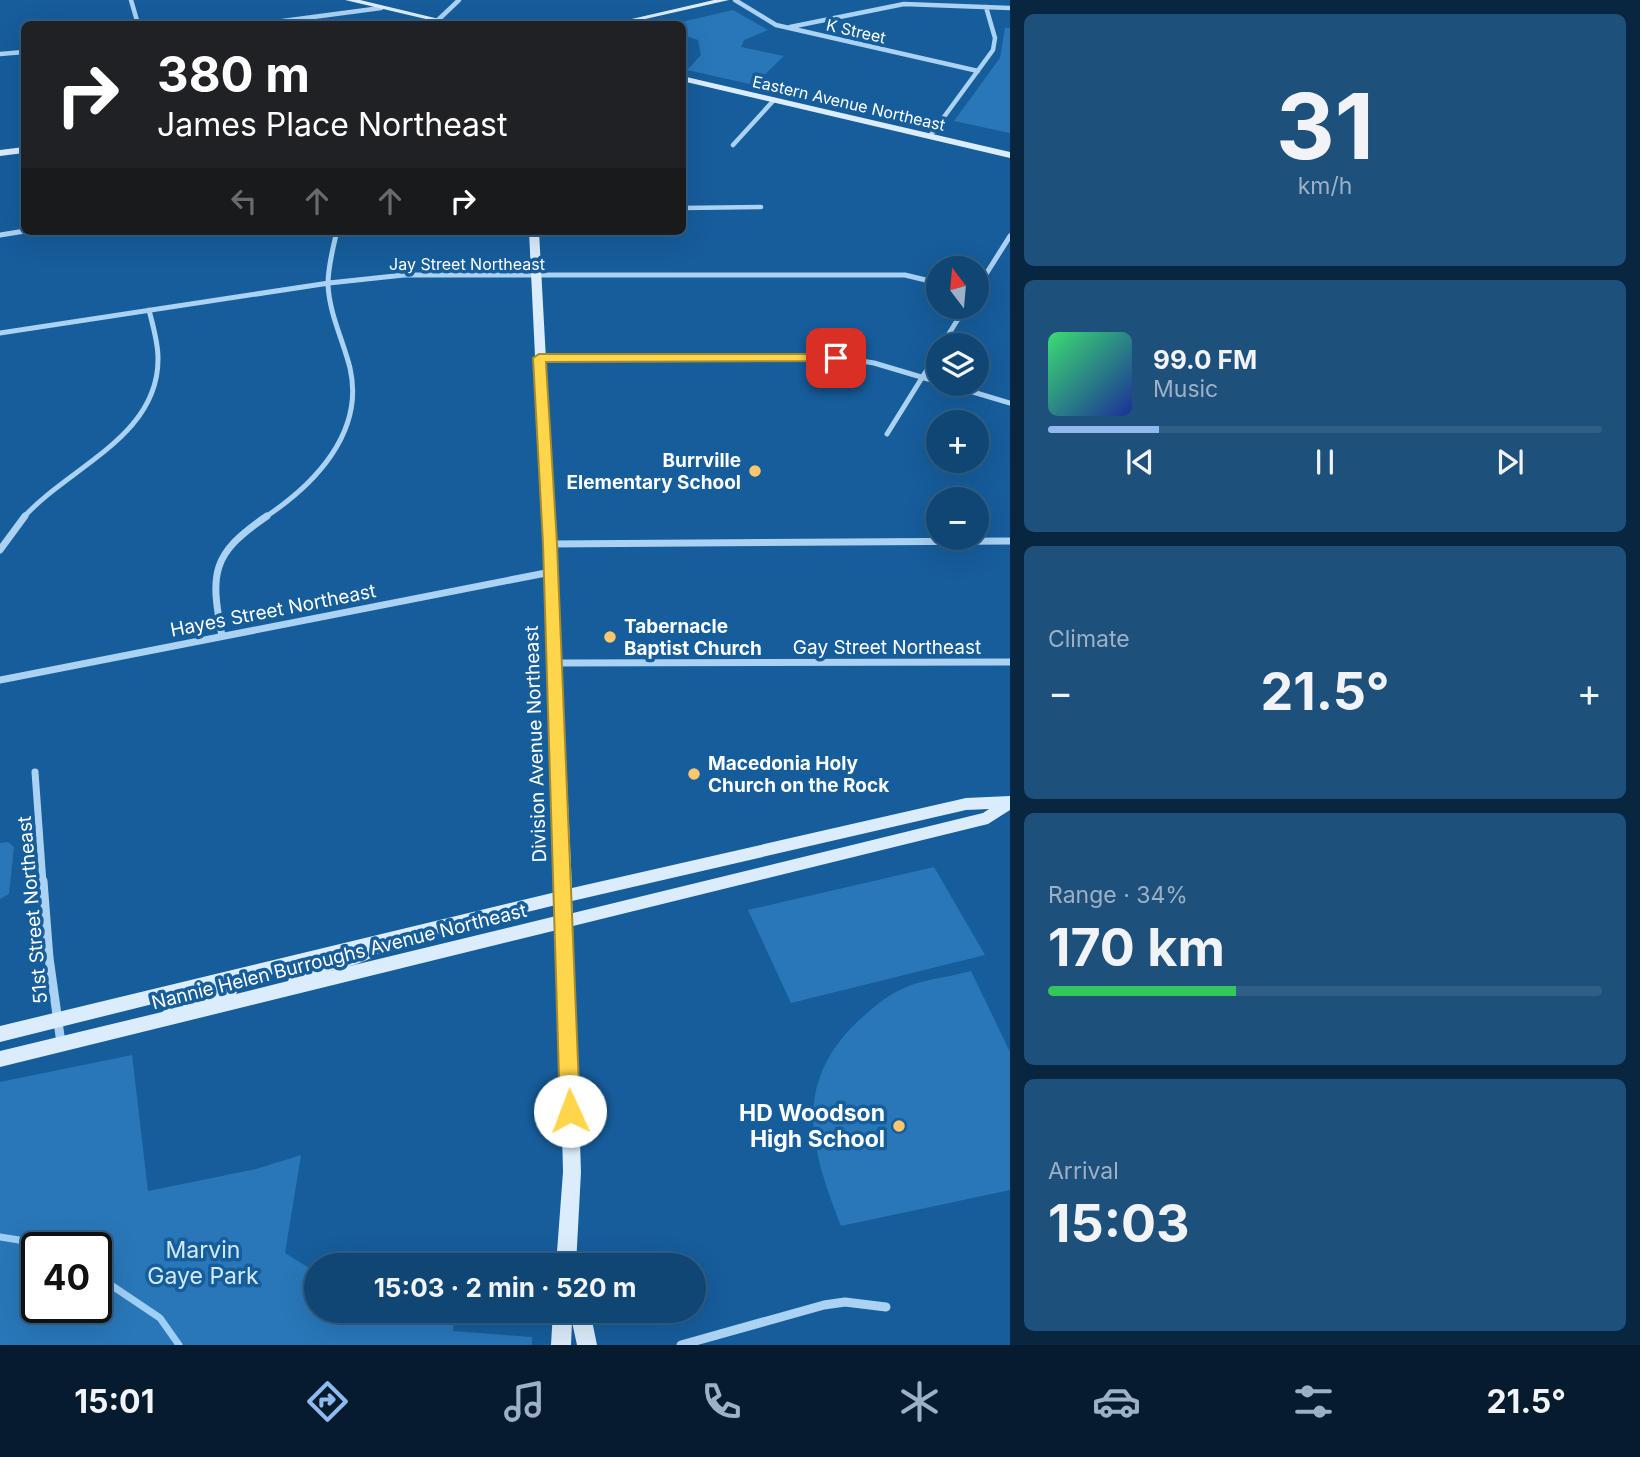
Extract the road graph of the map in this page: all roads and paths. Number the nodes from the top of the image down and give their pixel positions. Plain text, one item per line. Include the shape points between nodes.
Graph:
1 (131, 0) edge
2 (349, 0) edge
3 (459, 0) edge
4 (725, 0) edge
5 (735, 0) edge
6 (986, 7) junction
7 (381, 8) junction
8 (1010, 8) edge
9 (439, 20) junction
10 (137, 21) edge
11 (286, 21) edge
12 (443, 21) edge
13 (628, 21) edge
14 (786, 28) junction
15 (21, 52) edge
16 (0, 54) edge
17 (978, 71) junction
18 (686, 79) edge
19 (774, 100) junction
20 (929, 136) junction
21 (733, 145) dead end
22 (21, 150) edge
23 (0, 153) edge
24 (1010, 155) edge
25 (761, 207) dead end
26 (686, 208) edge
27 (21, 232) edge
28 (0, 235) edge
29 (336, 235) edge
30 (534, 235) edge
31 (1010, 236) edge
32 (989, 269) edge
33 (535, 275) junction
34 (926, 280) edge
35 (329, 283) junction
36 (149, 310) junction
37 (0, 332) edge
38 (539, 358) junction
39 (926, 371) edge
40 (922, 377) junction
41 (926, 378) edge
42 (986, 396) edge
43 (1010, 403) edge
44 (887, 434) dead end
45 (1010, 541) edge
46 (550, 544) junction
47 (0, 550) edge
48 (551, 572) junction
49 (222, 636) junction
50 (1010, 662) edge
51 (555, 663) junction
52 (0, 680) edge
53 (35, 772) dead end
54 (1009, 802) edge
55 (564, 896) junction
56 (564, 923) junction
57 (395, 936) junction
58 (235, 976) junction
59 (295, 988) junction
60 (59, 1021) junction
61 (164, 1021) junction
62 (0, 1034) edge
63 (61, 1044) junction
64 (0, 1059) edge
65 (568, 1253) edge
66 (886, 1307) dead end
67 (562, 1323) edge
68 (582, 1323) edge
69 (561, 1345) edge
70 (587, 1345) edge
71 (681, 1345) edge

1 - 10 street
2 - 7 main road
3 - 9 street
4 - 13 main road
5 - 14 street, K Street
6 - 8 street
6 - 14 street via 904,4
6 - 17 street via 995,44
7 - 9 main road
7 - 11 street
9 - 12 main road
14 - 17 street, K Street
15 - 16 street
17 - 20 street
18 - 19 main road, Eastern Avenue Northeast
19 - 20 main road, Eastern Avenue Northeast
19 - 21 street
20 - 24 main road, Eastern Avenue Northeast
22 - 23 main road
25 - 26 street
27 - 28 street
29 - 35 street
30 - 33 main road, Division Avenue Northeast
31 - 32 street
33 - 34 street, Jay Street Northeast via 905,275
33 - 35 street, Jay Street Northeast via 404,275
33 - 38 main road, Division Avenue Northeast
35 - 36 street, Jay Street Northeast
35 - 49 street via 353,377 348,423 320,470 286,503 246,529 223,556 214,582
36 - 37 street, Jay Street Northeast
36 - 47 street via 158,367 141,411 110,447 33,506
38 - 40 street via 836,358
38 - 46 main road, Division Avenue Northeast
39 - 40 street
40 - 41 street
40 - 44 street
42 - 43 street
45 - 46 street
46 - 48 main road, Division Avenue Northeast
48 - 49 street, Hayes Street Northeast
48 - 51 main road, Division Avenue Northeast
49 - 52 street, Hayes Street Northeast
50 - 51 street, Gay Street Northeast
51 - 55 main road, Division Avenue Northeast
53 - 60 street, 51st Street Northeast
54 - 55 main road, Nannie Helen Burroughs Avenue Northeast via 966,804
54 - 56 main road, Nannie Helen Burroughs Avenue Northeast via 988,818
55 - 56 main road, Division Avenue Northeast
55 - 57 main road, Nannie Helen Burroughs Avenue Northeast
56 - 59 main road, Nannie Helen Burroughs Avenue Northeast
56 - 65 main road, Division Avenue Northeast via 572,1172
57 - 58 main road, Nannie Helen Burroughs Avenue Northeast
57 - 59 main road via 356,957 303,971
58 - 60 main road, Nannie Helen Burroughs Avenue Northeast
58 - 61 main road via 229,990 183,1005
59 - 61 main road, Nannie Helen Burroughs Avenue Northeast
60 - 62 main road, Nannie Helen Burroughs Avenue Northeast
60 - 63 street, 51st Street Northeast
61 - 63 main road, Nannie Helen Burroughs Avenue Northeast
63 - 64 main road, Nannie Helen Burroughs Avenue Northeast
66 - 71 street via 824,1305
67 - 69 main road
68 - 70 main road

